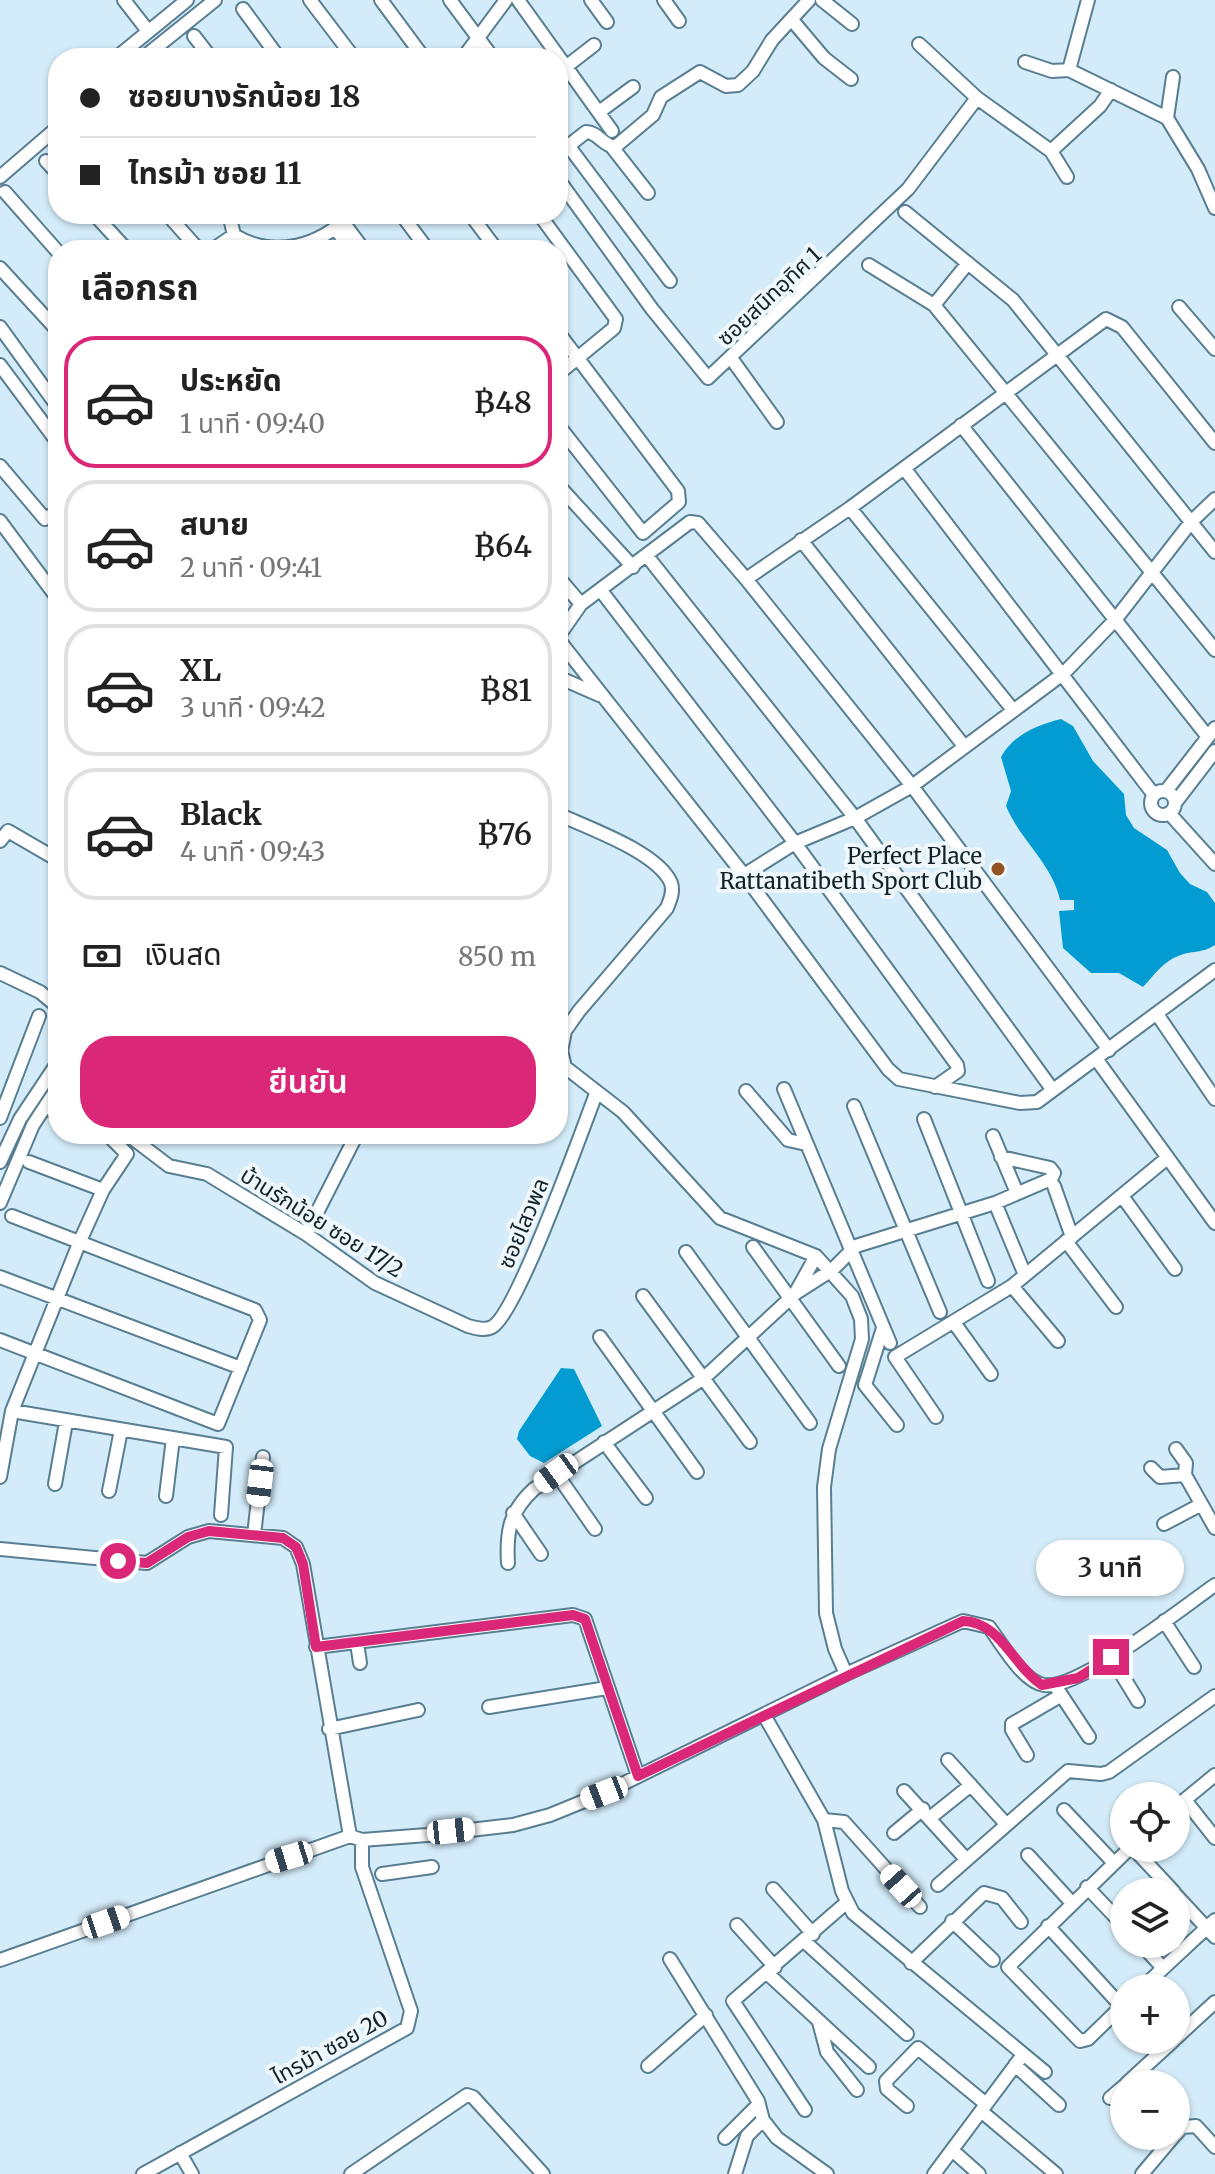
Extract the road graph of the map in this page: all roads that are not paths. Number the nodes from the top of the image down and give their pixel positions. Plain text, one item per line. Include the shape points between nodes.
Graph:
1 (124, 0) edge
2 (187, 0) edge
3 (215, 0) edge
4 (310, 0) edge
5 (381, 0) edge
6 (450, 0) edge
7 (506, 0) edge
8 (518, 0) edge
9 (591, 0) edge
10 (664, 0) edge
11 (809, 0) edge
12 (822, 0) edge
13 (1088, 0) edge
14 (243, 9) dead end
15 (792, 20) junction
16 (679, 21) dead end
17 (607, 22) dead end
18 (852, 24) dead end
19 (148, 31) junction
20 (194, 36) dead end
21 (478, 38) junction
22 (919, 44) dead end
23 (594, 45) dead end
24 (128, 48) edge
25 (155, 48) edge
26 (203, 48) edge
27 (272, 48) edge
28 (346, 48) edge
29 (417, 48) edge
30 (470, 48) edge
31 (486, 48) edge
32 (554, 48) edge
33 (1025, 62) dead end
34 (568, 65) edge
35 (568, 67) edge
36 (1069, 70) junction
37 (1173, 77) dead end
38 (851, 79) dead end
39 (633, 87) dead end
40 (1111, 90) junction
41 (977, 98) junction
42 (599, 112) junction
43 (1167, 118) junction
44 (612, 131) dead end
45 (48, 136) edge
46 (568, 144) edge
47 (612, 147) junction
48 (1051, 151) junction
49 (568, 157) edge
50 (0, 177) edge
51 (1067, 177) dead end
52 (5, 192) dead end
53 (568, 193) edge
54 (648, 193) dead end
55 (1215, 208) edge
56 (905, 212) dead end
57 (103, 224) edge
58 (176, 224) edge
59 (231, 224) edge
60 (338, 224) edge
61 (234, 235) junction
62 (118, 240) edge
63 (190, 240) edge
64 (227, 240) edge
65 (243, 240) edge
66 (310, 240) edge
67 (48, 241) edge
68 (568, 254) edge
69 (968, 263) junction
70 (869, 265) dead end
71 (0, 268) edge
72 (670, 281) dead end
73 (934, 305) junction
74 (1179, 307) dead end
75 (48, 320) edge
76 (0, 327) edge
77 (1213, 342) edge
78 (568, 346) edge
79 (1056, 353) junction
80 (731, 358) junction
81 (578, 359) junction
82 (0, 365) edge
83 (568, 366) edge
84 (1007, 392) junction
85 (48, 393) edge
86 (777, 422) dead end
87 (961, 425) junction
88 (48, 430) edge
89 (568, 438) edge
90 (1215, 443) edge
91 (0, 466) edge
92 (904, 468) junction
93 (568, 496) edge
94 (1215, 499) edge
95 (850, 508) junction
96 (48, 517) edge
97 (0, 521) edge
98 (1191, 522) junction
99 (801, 540) junction
100 (1215, 552) edge
101 (647, 556) junction
102 (633, 567) junction
103 (1153, 572) junction
104 (746, 579) junction
105 (48, 586) edge
106 (568, 589) edge
107 (602, 592) junction
108 (581, 604) junction
109 (568, 613) edge
110 (571, 615) junction
111 (568, 620) edge
112 (1115, 620) junction
113 (1215, 650) edge
114 (568, 651) edge
115 (1064, 673) junction
116 (568, 681) edge
117 (603, 696) junction
118 (1013, 710) junction
119 (1212, 732) edge
120 (964, 746) junction
121 (1215, 751) edge
122 (912, 786) junction
123 (1160, 793) junction
124 (1172, 808) junction
125 (855, 818) junction
126 (568, 819) edge
127 (0, 841) edge
128 (795, 843) junction
129 (48, 854) edge
130 (1215, 864) edge
131 (744, 875) junction
132 (1215, 970) edge
133 (0, 973) edge
134 (48, 999) edge
135 (1157, 1014) junction
136 (39, 1016) dead end
137 (568, 1027) edge
138 (1109, 1050) junction
139 (1097, 1060) junction
140 (568, 1070) edge
141 (48, 1078) edge
142 (935, 1087) junction
143 (784, 1089) dead end
144 (1052, 1089) junction
145 (746, 1091) dead end
146 (596, 1094) junction
147 (1215, 1099) edge
148 (48, 1102) edge
149 (854, 1106) dead end
150 (1, 1113) edge
151 (20, 1119) junction
152 (924, 1119) dead end
153 (33, 1125) junction
154 (993, 1136) dead end
155 (117, 1144) edge
156 (140, 1144) edge
157 (352, 1144) edge
158 (806, 1144) junction
159 (1001, 1157) junction
160 (1166, 1159) junction
161 (0, 1162) edge
162 (29, 1162) dead end
163 (1054, 1186) dead end
164 (103, 1190) junction
165 (1017, 1193) junction
166 (1122, 1196) junction
167 (0, 1203) edge
168 (998, 1210) dead end
169 (960, 1213) junction
170 (12, 1216) dead end
171 (1215, 1223) edge
172 (904, 1229) junction
173 (306, 1234) junction
174 (1069, 1239) junction
175 (80, 1241) junction
176 (753, 1247) dead end
177 (849, 1250) junction
178 (686, 1252) dead end
179 (816, 1256) junction
180 (1175, 1269) dead end
181 (832, 1270) junction
182 (1025, 1275) junction
183 (0, 1277) edge
184 (988, 1281) dead end
185 (1012, 1286) junction
186 (793, 1295) junction
187 (643, 1296) dead end
188 (57, 1298) junction
189 (1116, 1307) dead end
190 (940, 1312) dead end
191 (499, 1321) joint
192 (955, 1324) junction
193 (883, 1328) junction
194 (600, 1337) dead end
195 (748, 1338) junction
196 (0, 1340) edge
197 (1058, 1341) dead end
198 (890, 1343) dead end
199 (36, 1353) junction
200 (839, 1366) dead end
201 (241, 1368) junction
202 (991, 1374) dead end
203 (704, 1378) junction
204 (12, 1411) junction
205 (654, 1412) junction
206 (936, 1417) dead end
207 (66, 1422) junction
208 (810, 1423) dead end
209 (897, 1425) dead end
210 (121, 1430) junction
211 (173, 1438) junction
212 (604, 1442) junction
213 (750, 1442) dead end
214 (1176, 1449) dead end
215 (263, 1457) dead end
216 (1151, 1468) dead end
217 (697, 1472) dead end
218 (556, 1473) junction
219 (1185, 1475) junction
220 (0, 1477) edge
221 (55, 1484) dead end
222 (109, 1491) dead end
223 (166, 1496) dead end
224 (646, 1498) dead end
225 (1200, 1505) junction
226 (513, 1513) junction
227 (221, 1515) dead end
228 (1164, 1524) dead end
229 (1215, 1528) edge
230 (595, 1529) dead end
231 (254, 1535) junction
232 (0, 1549) edge
233 (541, 1554) dead end
234 (508, 1563) dead end
235 (1215, 1585) edge
236 (1164, 1621) junction
237 (357, 1643) junction
238 (316, 1647) junction
239 (1111, 1657) junction
240 (360, 1663) dead end
241 (1194, 1667) dead end
242 (846, 1674) junction
243 (607, 1688) junction
244 (1058, 1690) junction
245 (1215, 1696) edge
246 (1138, 1701) dead end
247 (489, 1707) dead end
248 (418, 1710) dead end
249 (764, 1715) junction
250 (329, 1729) junction
251 (1089, 1737) dead end
252 (1027, 1755) dead end
253 (948, 1760) dead end
254 (1215, 1775) edge
255 (638, 1776) junction
256 (971, 1785) junction
257 (904, 1791) dead end
258 (1190, 1796) edge
259 (1064, 1810) dead end
260 (1190, 1812) edge
261 (927, 1813) junction
262 (824, 1820) junction
263 (1006, 1824) junction
264 (894, 1833) dead end
265 (356, 1838) junction
266 (1215, 1838) edge
267 (1028, 1855) dead end
268 (965, 1858) junction
269 (1145, 1862) edge
270 (1114, 1863) joint
271 (432, 1867) dead end
272 (382, 1874) dead end
273 (1161, 1878) edge
274 (938, 1885) dead end
275 (1087, 1887) junction
276 (773, 1889) dead end
277 (1071, 1902) junction
278 (846, 1903) junction
279 (920, 1907) dead end
280 (1190, 1908) edge
281 (1110, 1911) edge
282 (952, 1921) junction
283 (1021, 1922) dead end
284 (737, 1925) dead end
285 (1048, 1926) junction
286 (1212, 1929) edge
287 (809, 1938) junction
288 (1154, 1958) edge
289 (670, 1959) dead end
290 (0, 1960) edge
291 (993, 1960) dead end
292 (911, 1963) junction
293 (1163, 1968) junction
294 (771, 1970) junction
295 (1157, 1974) edge
296 (1110, 1992) edge
297 (1215, 2002) edge
298 (706, 2015) junction
299 (1110, 2018) edge
300 (819, 2022) junction
301 (1190, 2025) edge
302 (907, 2034) dead end
303 (1159, 2054) edge
304 (1019, 2061) junction
305 (648, 2066) dead end
306 (869, 2067) dead end
307 (1141, 2070) edge
308 (1045, 2072) dead end
309 (857, 2090) dead end
310 (759, 2104) junction
311 (1059, 2105) dead end
312 (907, 2106) dead end
313 (984, 2107) junction
314 (805, 2110) dead end
315 (763, 2120) junction
316 (1190, 2126) edge
317 (725, 2138) dead end
318 (1215, 2147) edge
319 (952, 2150) junction
320 (1162, 2150) edge
321 (180, 2153) junction
322 (143, 2174) edge
323 (192, 2174) edge
324 (351, 2174) edge
325 (543, 2174) edge
326 (735, 2174) edge
327 (827, 2174) edge
328 (934, 2174) edge
329 (979, 2174) edge
330 (1056, 2174) edge
331 (1142, 2174) edge

1 - 19 street
2 - 19 street
3 - 25 street
4 - 28 street
5 - 29 street
6 - 21 street
7 - 21 street
8 - 32 street
9 - 17 street
10 - 16 street
11 - 15 street
12 - 18 street
13 - 36 street
14 - 27 street
15 - 38 street via 824,58
15 - 47 street via 738,85 726,86 703,72 689,77 661,97 649,119
19 - 24 street
20 - 26 street
21 - 30 street
21 - 31 street
22 - 41 street
23 - 34 street
33 - 36 street via 1052,71
35 - 42 street
36 - 40 street
37 - 43 street
39 - 42 street
40 - 43 street
40 - 48 street
41 - 48 street
41 - 80 street, ซอยสนิทอุทิศ 1 via 908,189
42 - 44 street
43 - 55 street
45 - 50 street
46 - 47 street via 590,132
47 - 54 street
48 - 51 street
49 - 72 street
52 - 67 street
53 - 80 street, ซอยสนิทอุทิศ 1 via 708,378
56 - 69 street
57 - 62 street
58 - 63 street
59 - 61 street
60 - 66 street
61 - 64 street
61 - 65 street
68 - 81 street via 616,319 614,328
69 - 73 street
69 - 79 street via 1013,300
70 - 73 street
71 - 75 street
73 - 84 street
74 - 77 street
76 - 85 street
78 - 81 street
79 - 84 street
79 - 90 street via 1100,321 1122,327
79 - 98 street
80 - 86 street
81 - 83 street
81 - 89 street via 678,491 679,502 643,533
82 - 88 street
84 - 87 street
84 - 103 street
87 - 92 street
87 - 112 street
91 - 96 street
92 - 95 street
92 - 115 street
93 - 102 street
94 - 98 street
95 - 99 street
95 - 118 street
97 - 105 street
98 - 100 street
98 - 103 street
99 - 104 street
99 - 120 street
101 - 102 street
101 - 104 street via 694,521
101 - 125 street
102 - 107 street
103 - 112 street
103 - 113 street
104 - 122 street
106 - 108 street
107 - 108 street
107 - 128 street
108 - 110 street
109 - 110 street
110 - 111 street
112 - 115 street
112 - 119 street
114 - 117 street
115 - 118 street
115 - 123 street
116 - 117 street
117 - 131 street
118 - 120 street
119 - 123 street
120 - 122 street
121 - 124 street
122 - 125 street
122 - 138 street
123 - 124 street
123 - 124 street via 1151,802 1156,812
124 - 130 street
125 - 128 street
125 - 144 street
126 - 137 street via 641,854 659,867 672,892 667,908
127 - 129 street via 8,831
128 - 131 street
128 - 142 street via 957,1065 958,1071
131 - 142 street via 892,1075
132 - 135 street
133 - 134 street
135 - 138 street
135 - 147 street
136 - 150 street
138 - 139 street
139 - 144 street
139 - 160 street
140 - 146 street
141 - 151 street
142 - 144 street via 1029,1104
143 - 158 street
145 - 158 street via 788,1140
146 - 179 street via 623,1112 720,1218
146 - 191 street, ซอยไสวพล via 539,1244
148 - 153 street
149 - 172 street
150 - 151 street
151 - 153 street
151 - 161 street
152 - 169 street
153 - 167 street
154 - 159 street
155 - 164 street via 127,1154
156 - 173 street, บ้านรักน้อย ซอย 17/2 via 161,1161 207,1174
157 - 173 street
158 - 177 street
159 - 165 street
159 - 165 street via 1054,1173
160 - 166 street
160 - 171 street
162 - 164 street
163 - 174 street
164 - 175 street
165 - 169 street
166 - 174 street
166 - 180 street
168 - 182 street
169 - 172 street
169 - 184 street
170 - 175 street
172 - 177 street
172 - 190 street
173 - 191 street, บ้านรักน้อย ซอย 17/2 via 375,1283 455,1320 483,1329
174 - 182 street
174 - 189 street
175 - 188 street
175 - 201 street via 255,1310 260,1320
176 - 186 street
177 - 181 street
177 - 193 street
178 - 195 street
179 - 181 street
179 - 186 street
181 - 186 street
181 - 242 street via 852,1296 862,1339 829,1449 824,1487 826,1613
182 - 185 street
183 - 188 street
185 - 192 street
185 - 197 street
186 - 195 street
186 - 200 street
187 - 203 street
188 - 199 street
188 - 201 street
192 - 202 street
192 - 206 street via 895,1357
193 - 198 street
193 - 209 street via 865,1385
194 - 205 street
195 - 203 street
195 - 208 street
196 - 199 street
199 - 201 street via 212,1424 221,1420
199 - 204 street
203 - 205 street
203 - 213 street
204 - 207 street
204 - 220 street
205 - 212 street
205 - 217 street
207 - 210 street
207 - 221 street
210 - 211 street
210 - 222 street
211 - 223 street
211 - 227 street via 226,1447
212 - 218 street
212 - 224 street
214 - 219 street via 1186,1463
215 - 231 street
216 - 219 street via 1160,1477
218 - 226 street
218 - 230 street
219 - 225 street
225 - 228 street
225 - 229 street
226 - 233 street
226 - 234 street via 506,1541
231 - 232 street via 209,1531 188,1537 147,1563
231 - 238 street via 283,1538 296,1547
235 - 236 street
236 - 239 street
236 - 241 street
237 - 238 street
237 - 240 street
237 - 243 street via 573,1615 585,1619 592,1631
238 - 250 street
239 - 244 street
239 - 246 street
242 - 244 street via 963,1621 989,1627 1027,1675
242 - 249 street
243 - 247 street
243 - 255 street
244 - 251 street
244 - 252 street via 1012,1724
245 - 263 street via 1109,1772 1068,1771
248 - 250 street
249 - 255 street
249 - 262 street
250 - 265 street
253 - 256 street
254 - 258 street
255 - 265 street via 513,1825
256 - 261 street
256 - 263 street
257 - 261 street
259 - 270 street
260 - 266 street
261 - 264 street
261 - 268 street
262 - 278 street
262 - 279 street via 844,1822
263 - 268 street
265 - 290 street
265 - 321 street, ไทรม้า ซอย 20 via 411,2021 407,2028
267 - 277 street
268 - 274 street
269 - 273 street
270 - 275 street
271 - 272 street
275 - 277 street
275 - 281 street
276 - 287 street
277 - 285 street
278 - 287 street
278 - 292 street
280 - 286 street
282 - 283 street via 974,1900 992,1892
282 - 291 street
282 - 292 street
284 - 294 street
285 - 296 street
285 - 299 street via 1008,1967 1080,2041
286 - 293 street
287 - 294 street
287 - 302 street
288 - 293 street
289 - 298 street
292 - 304 street
293 - 295 street
294 - 300 street
294 - 314 street via 735,1997 734,2005
297 - 301 street
298 - 305 street
298 - 310 street
300 - 306 street
300 - 309 street via 823,2045
303 - 307 street
304 - 308 street
304 - 311 street
304 - 313 street
310 - 315 street
310 - 317 street
312 - 313 street via 887,2089 886,2081 918,2048
313 - 319 street
313 - 330 street
315 - 326 street via 747,2136
315 - 327 street via 777,2138
316 - 318 street via 1196,2126
319 - 328 street
319 - 329 street
320 - 331 street
321 - 322 street, ไทรม้า ซอย 20
321 - 323 street
324 - 325 street via 467,2095

